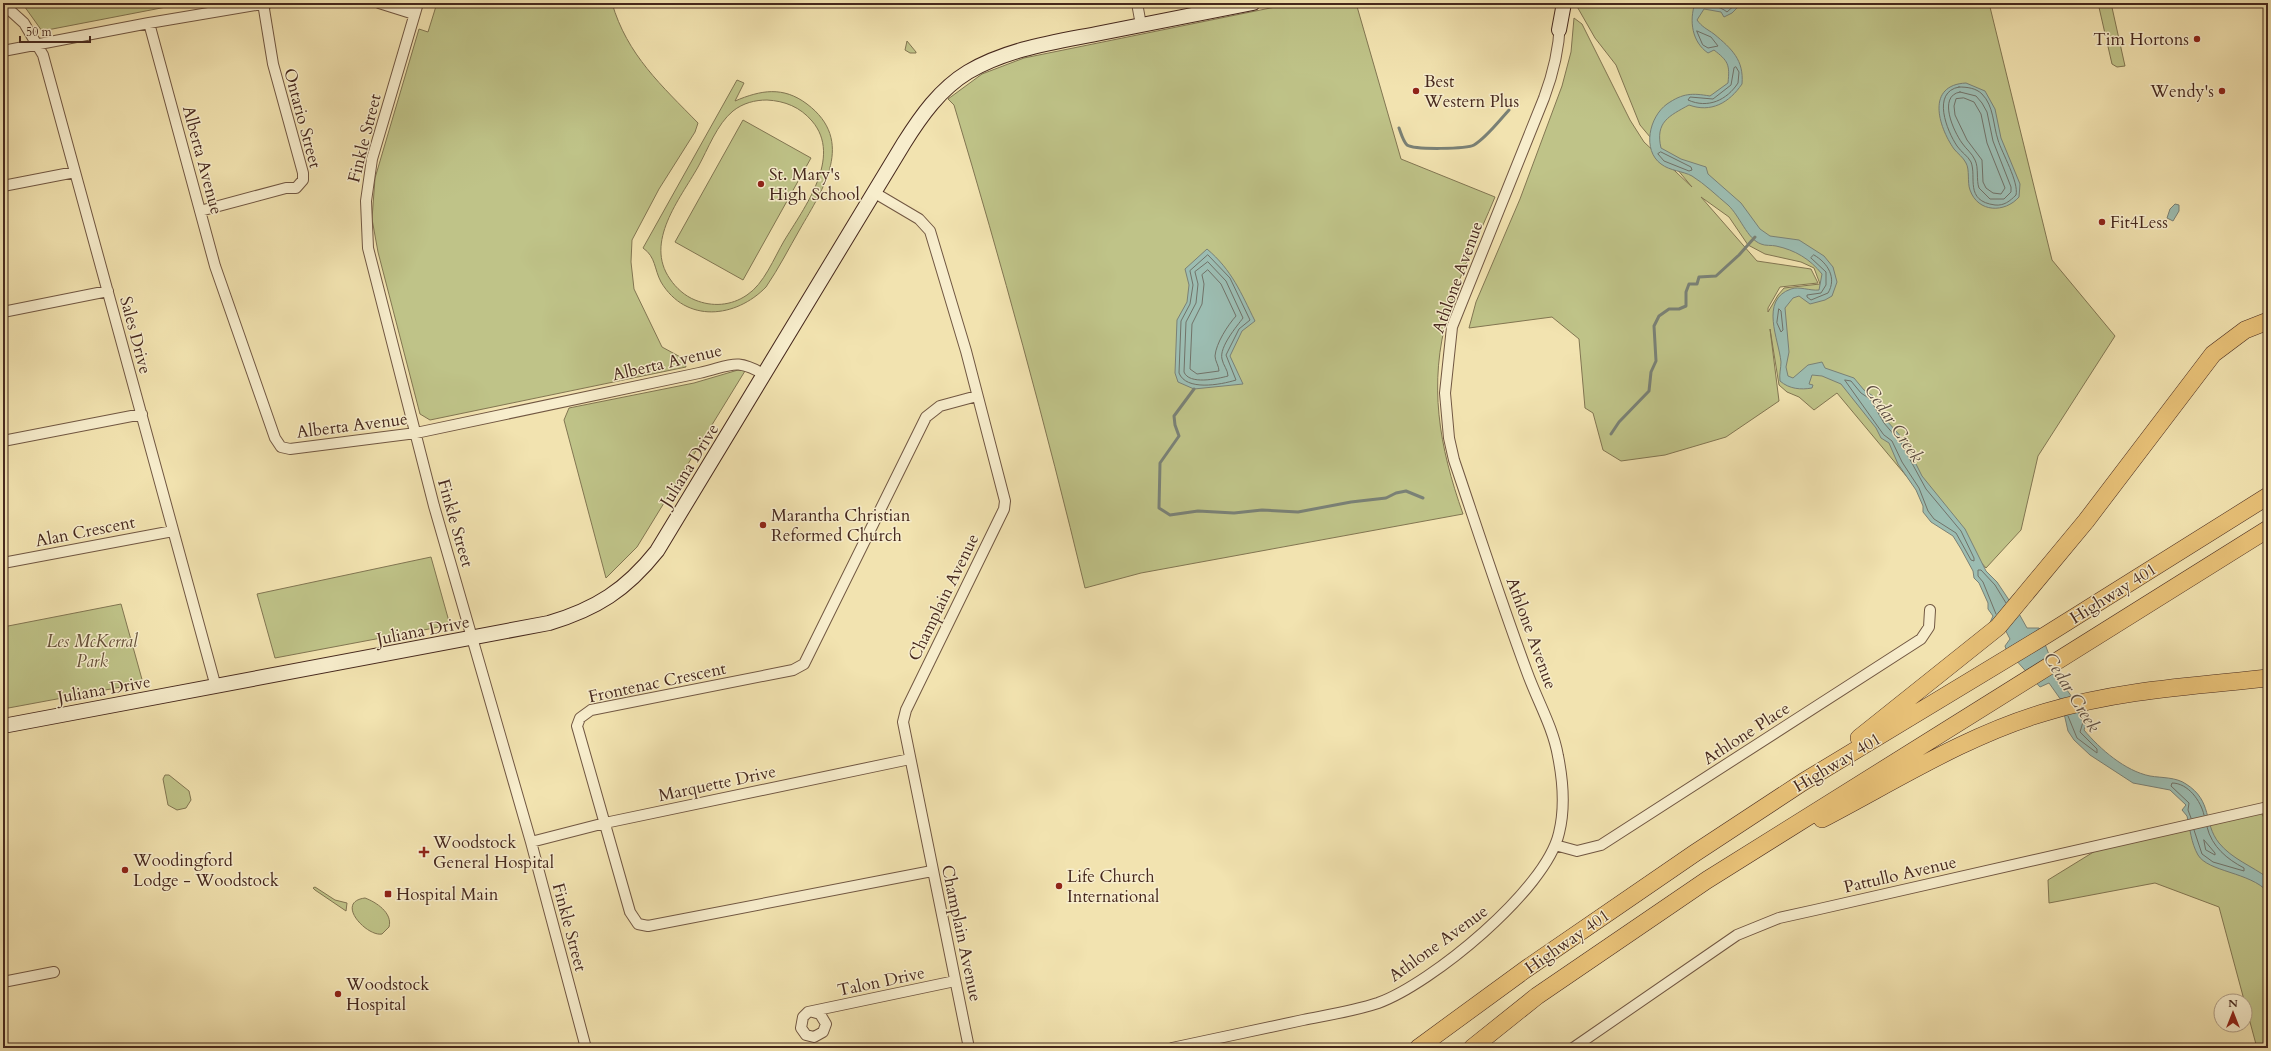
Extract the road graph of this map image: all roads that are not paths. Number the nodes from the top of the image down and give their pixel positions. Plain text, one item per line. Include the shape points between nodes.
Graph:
1 (265, 3) edge
2 (378, 3) edge
3 (418, 3) edge
4 (1137, 3) edge
5 (1253, 3) edge
6 (1560, 3) edge
7 (1564, 3) edge
8 (3, 4) edge
9 (414, 14) junction
10 (149, 23) junction
11 (1141, 25) junction
12 (1559, 30) junction
13 (38, 45) junction
14 (3, 51) edge
15 (75, 172) junction
16 (3, 186) edge
17 (875, 193) junction
18 (200, 211) junction
19 (108, 291) junction
20 (3, 312) edge
21 (2268, 321) edge
22 (765, 375) junction
23 (977, 396) junction
24 (142, 414) junction
25 (416, 433) junction
26 (3, 441) edge
27 (2268, 496) edge
28 (2268, 529) edge
29 (174, 530) junction
30 (3, 562) edge
31 (1930, 610) dead end
32 (473, 638) junction
33 (2268, 678) edge
34 (216, 687) junction
35 (3, 726) edge
36 (910, 759) junction
37 (1803, 782) junction
38 (2268, 807) edge
39 (605, 823) junction
40 (531, 842) junction
41 (1555, 845) junction
42 (932, 871) junction
43 (1706, 880) junction
44 (54, 972) dead end
45 (955, 981) junction
46 (3, 982) edge
47 (813, 1012) dead end
48 (586, 1048) edge
49 (969, 1048) edge
50 (1172, 1048) edge
51 (1418, 1048) edge
52 (1472, 1048) edge
53 (1573, 1048) edge

1 - 10 street
1 - 18 street, Ontario Street via 273,64 303,179 296,188 286,188
2 - 9 street
3 - 9 street, Finkle Street
4 - 11 street
5 - 11 street, Juliana Drive
6 - 12 street, Athlone Avenue
7 - 12 street
8 - 13 street, Sales Drive via 24,23
9 - 25 street, Finkle Street via 372,159 365,212 368,248
10 - 13 street
10 - 18 street, Alberta Avenue
11 - 17 street, Juliana Drive via 1025,48 968,72 941,93 929,107 904,143
12 - 41 street, Athlone Avenue via 1551,80 1452,327 1445,393 1449,438 1454,460 1527,673 1558,754 1562,813
13 - 14 street
13 - 15 street, Sales Drive via 43,55
15 - 16 street
15 - 19 street, Sales Drive
17 - 22 street, Juliana Drive
17 - 23 street, Champlain Avenue via 919,219 930,231
18 - 25 street, Alberta Avenue via 215,266 275,438 281,447 290,449
19 - 20 street
19 - 24 street, Sales Drive
21 - 37 highway via 2245,330 2213,354 2086,521 1998,626
22 - 25 street, Alberta Avenue via 751,366 734,363 699,373
22 - 32 street, Juliana Drive via 657,551 627,585 592,608 570,617
23 - 36 street, Champlain Avenue via 1003,494 1004,509 906,710 903,722
23 - 39 street, Frontenac Crescent via 940,406 926,417 807,658 800,667 591,710 580,718 578,732
24 - 26 street
24 - 29 street, Sales Drive
25 - 32 street, Finkle Street via 434,506
27 - 37 highway, Highway 401 via 2046,635
28 - 43 highway, Highway 401
29 - 30 street, Alan Crescent
29 - 34 street, Sales Drive
31 - 41 street, Athlone Place via 1929,627 1921,639 1601,845 1577,850
32 - 34 street, Juliana Drive
32 - 40 street, Finkle Street
33 - 43 highway via 2142,691 2096,699 2046,712 1971,741
34 - 35 street, Juliana Drive
36 - 39 street, Marquette Drive
36 - 42 street, Champlain Avenue
37 - 51 highway, Highway 401 via 1533,964
38 - 53 street, Pattullo Avenue via 1815,910 1752,927 1710,952
39 - 40 street, Marquette Drive
39 - 42 street, Frontenac Crescent via 630,912 635,922 643,925
40 - 48 street, Finkle Street
41 - 50 street, Athlone Avenue via 1535,879 1510,909 1450,958 1399,993 1366,1007
42 - 45 street, Champlain Avenue
43 - 52 highway, Highway 401 via 1537,996
44 - 46 street
45 - 47 street, Talon Drive
45 - 49 street, Champlain Avenue

